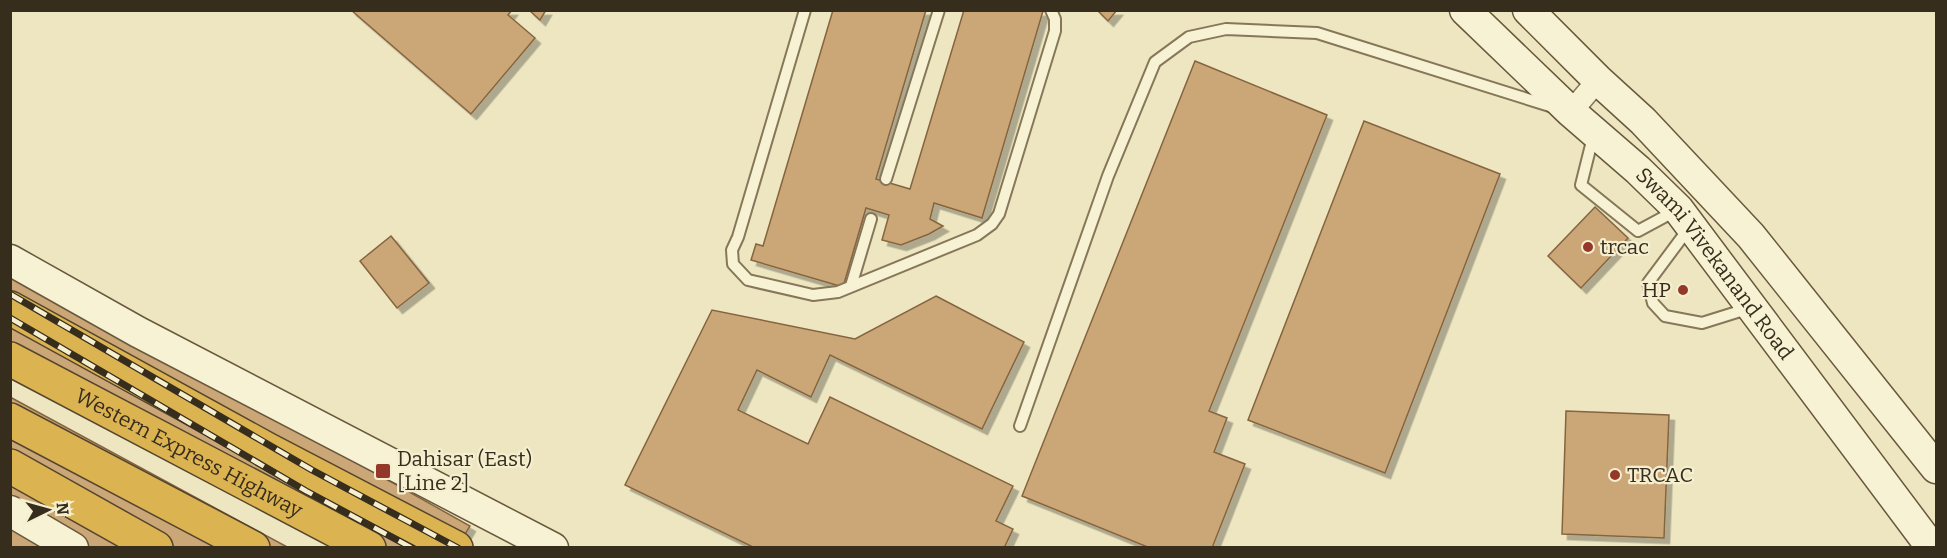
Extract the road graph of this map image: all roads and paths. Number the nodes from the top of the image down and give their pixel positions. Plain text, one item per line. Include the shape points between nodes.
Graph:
1 (805, 10) edge
2 (939, 10) edge
3 (1051, 10) edge
4 (1465, 10) edge
5 (1528, 10) edge
6 (1598, 80) junction
7 (1570, 112) junction
8 (1594, 134) junction
9 (886, 179) dead end
10 (1685, 217) junction
11 (871, 219) dead end
12 (10, 260) edge
13 (851, 286) junction
14 (1753, 307) junction
15 (10, 308) edge
16 (10, 360) edge
17 (10, 420) edge
18 (1020, 426) dead end
19 (10, 466) edge
20 (1936, 468) edge
21 (10, 511) edge
22 (73, 548) edge
23 (156, 548) edge
24 (253, 548) edge
25 (369, 548) edge
26 (456, 548) edge
27 (553, 548) edge
28 (1932, 548) edge

1 - 13 lane via 732,250 733,264 748,280 813,295
2 - 9 lane
3 - 13 lane via 1056,31 999,214 992,224 977,235
4 - 7 main road, Swami Vivekanand Road
5 - 6 main road, Swami Vivekanand Road
6 - 7 street
6 - 20 main road, Swami Vivekanand Road via 1644,121 1751,236
7 - 8 main road, Swami Vivekanand Road
7 - 18 lane via 1317,33 1226,29 1189,37 1155,62 1108,176
8 - 10 main road, Swami Vivekanand Road via 1638,170
8 - 10 lane via 1581,185 1638,231
10 - 14 main road, Swami Vivekanand Road
10 - 14 lane via 1648,283 1653,303 1665,316 1702,323
11 - 13 lane
12 - 27 main road via 138,332
14 - 28 main road, Swami Vivekanand Road
15 - 26 highway
16 - 25 highway, Western Express Highway
17 - 24 highway
19 - 23 highway
21 - 22 main road

